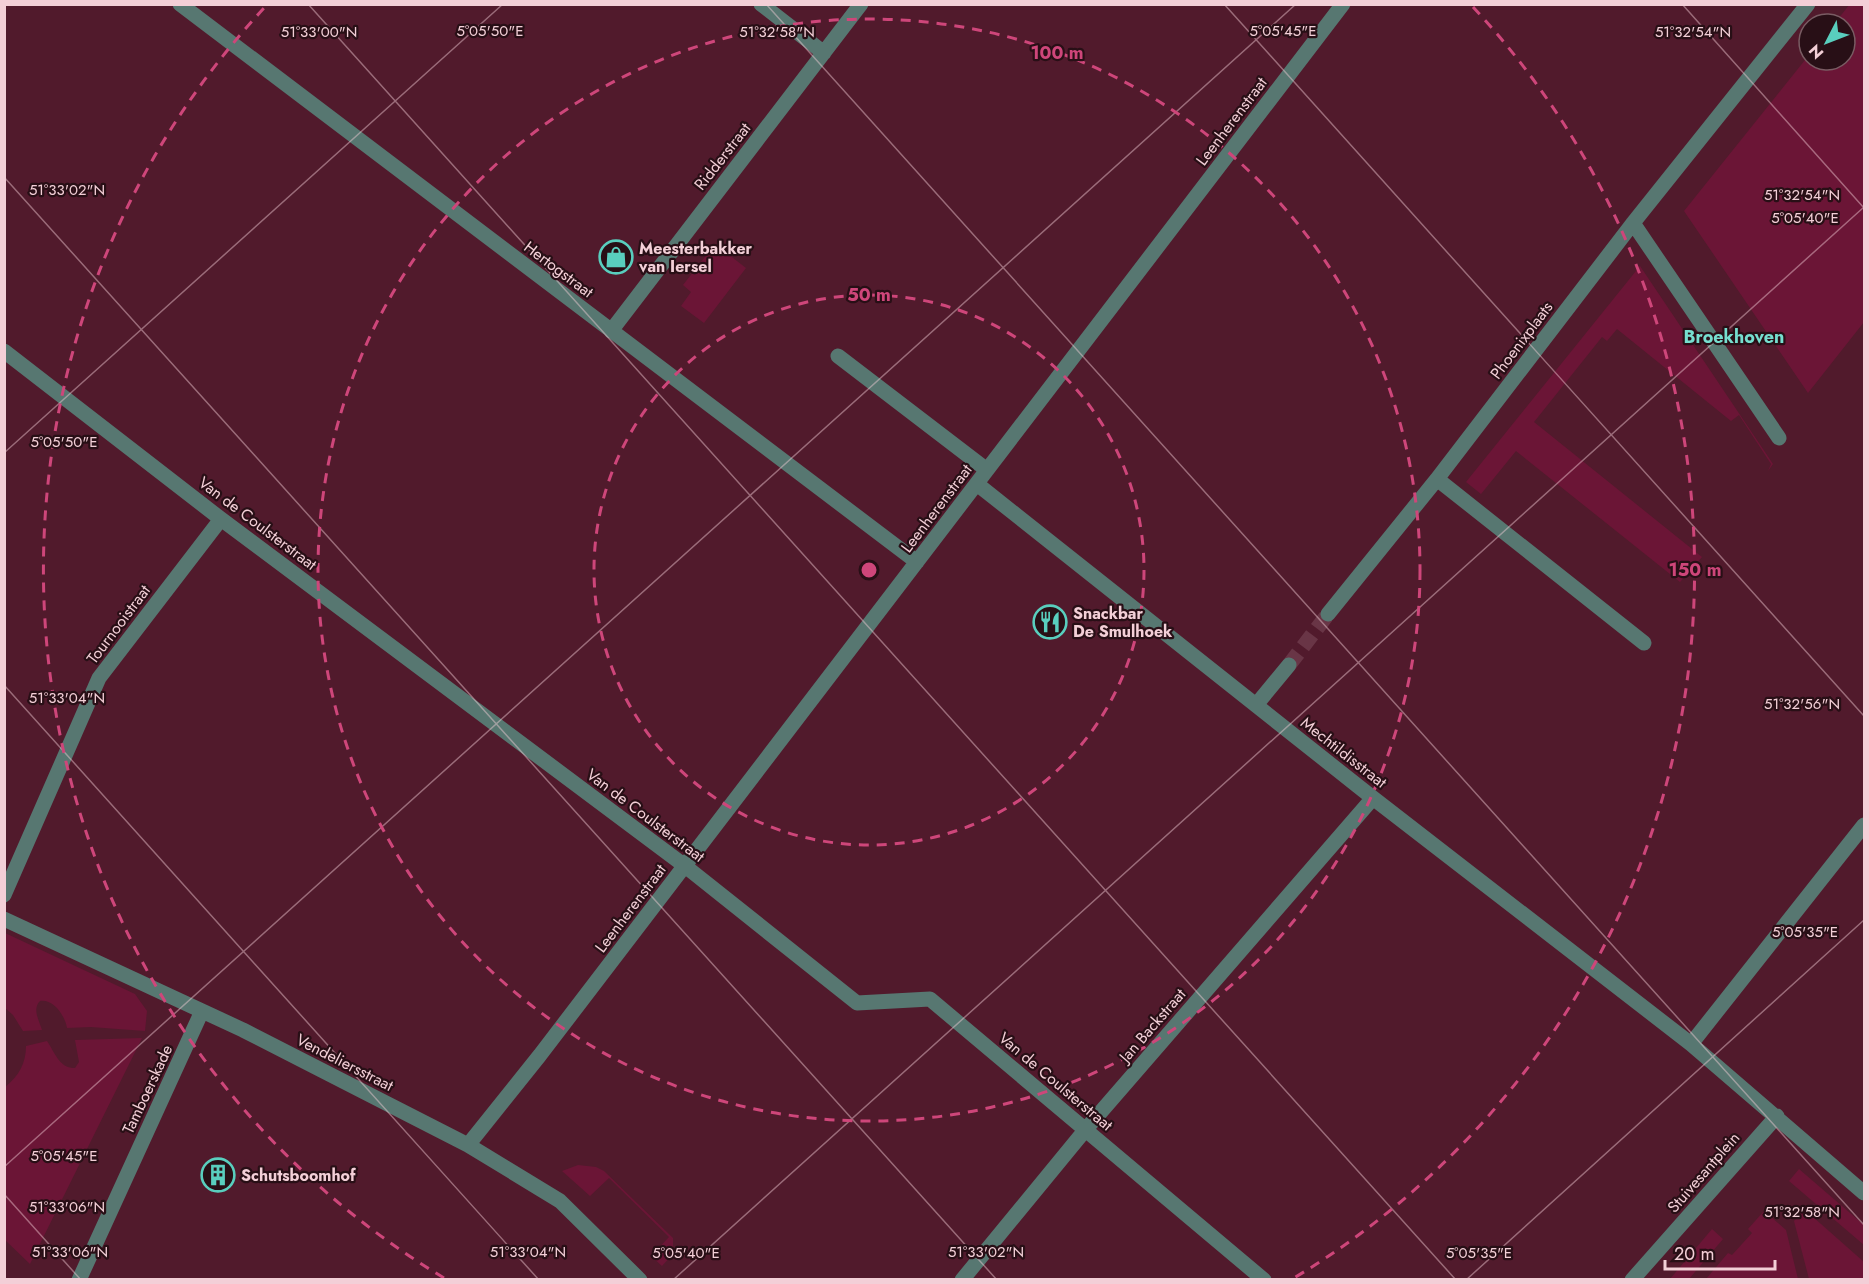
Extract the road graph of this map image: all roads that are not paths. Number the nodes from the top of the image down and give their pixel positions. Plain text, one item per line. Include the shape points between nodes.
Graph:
1 (180, 4) edge
2 (761, 4) edge
3 (861, 4) edge
4 (1343, 4) edge
5 (1808, 4) edge
6 (824, 53) junction
7 (1633, 223) junction
8 (611, 331) junction
9 (4, 351) edge
10 (838, 356) dead end
11 (1779, 438) dead end
12 (987, 470) junction
13 (1437, 479) junction
14 (977, 484) junction
15 (221, 519) junction
16 (917, 562) junction
17 (1328, 615) tunnel mouth
18 (1644, 643) dead end
19 (1289, 664) tunnel mouth
20 (1256, 705) junction
21 (1373, 798) junction
22 (1864, 825) edge
23 (685, 866) junction
24 (4, 895) edge
25 (4, 920) edge
26 (202, 1011) junction
27 (1691, 1044) junction
28 (1777, 1116) junction
29 (1086, 1129) junction
30 (468, 1145) junction
31 (1864, 1193) edge
32 (79, 1280) edge
33 (640, 1280) edge
34 (962, 1280) edge
35 (1264, 1280) edge
36 (1632, 1280) edge

1 - 8 street, Hertogstraat
2 - 6 street
3 - 6 street, Ridderstraat
4 - 12 street, Leenherenstraat
5 - 7 street, Phoenixplaats
6 - 8 street, Ridderstraat
7 - 11 street
7 - 13 street, Phoenixplaats
8 - 16 street, Hertogstraat
9 - 15 street, Van de Coulsterstraat
10 - 12 street
12 - 14 street, Leenherenstraat
13 - 17 street, Phoenixplaats
13 - 18 street
14 - 16 street, Leenherenstraat
14 - 20 street, Mechtildisstraat
15 - 23 street, Van de Coulsterstraat
15 - 24 street, Tournooistraat via 99,678
16 - 23 street, Leenherenstraat
19 - 20 street
20 - 21 street, Mechtildisstraat
21 - 27 street, Mechtildisstraat
21 - 29 street, Jan Backstraat
22 - 27 street
23 - 29 street, Van de Coulsterstraat via 857,1003 930,999
23 - 30 street, Leenherenstraat
25 - 26 street, Vendeliersstraat
26 - 30 street, Vendeliersstraat
26 - 32 street, Tamboerskade
27 - 28 street
28 - 31 street
28 - 36 street, Stuivesantplein
29 - 34 street, Jan Backstraat
29 - 35 street, Van de Coulsterstraat
30 - 33 street, Vendeliersstraat via 560,1201

